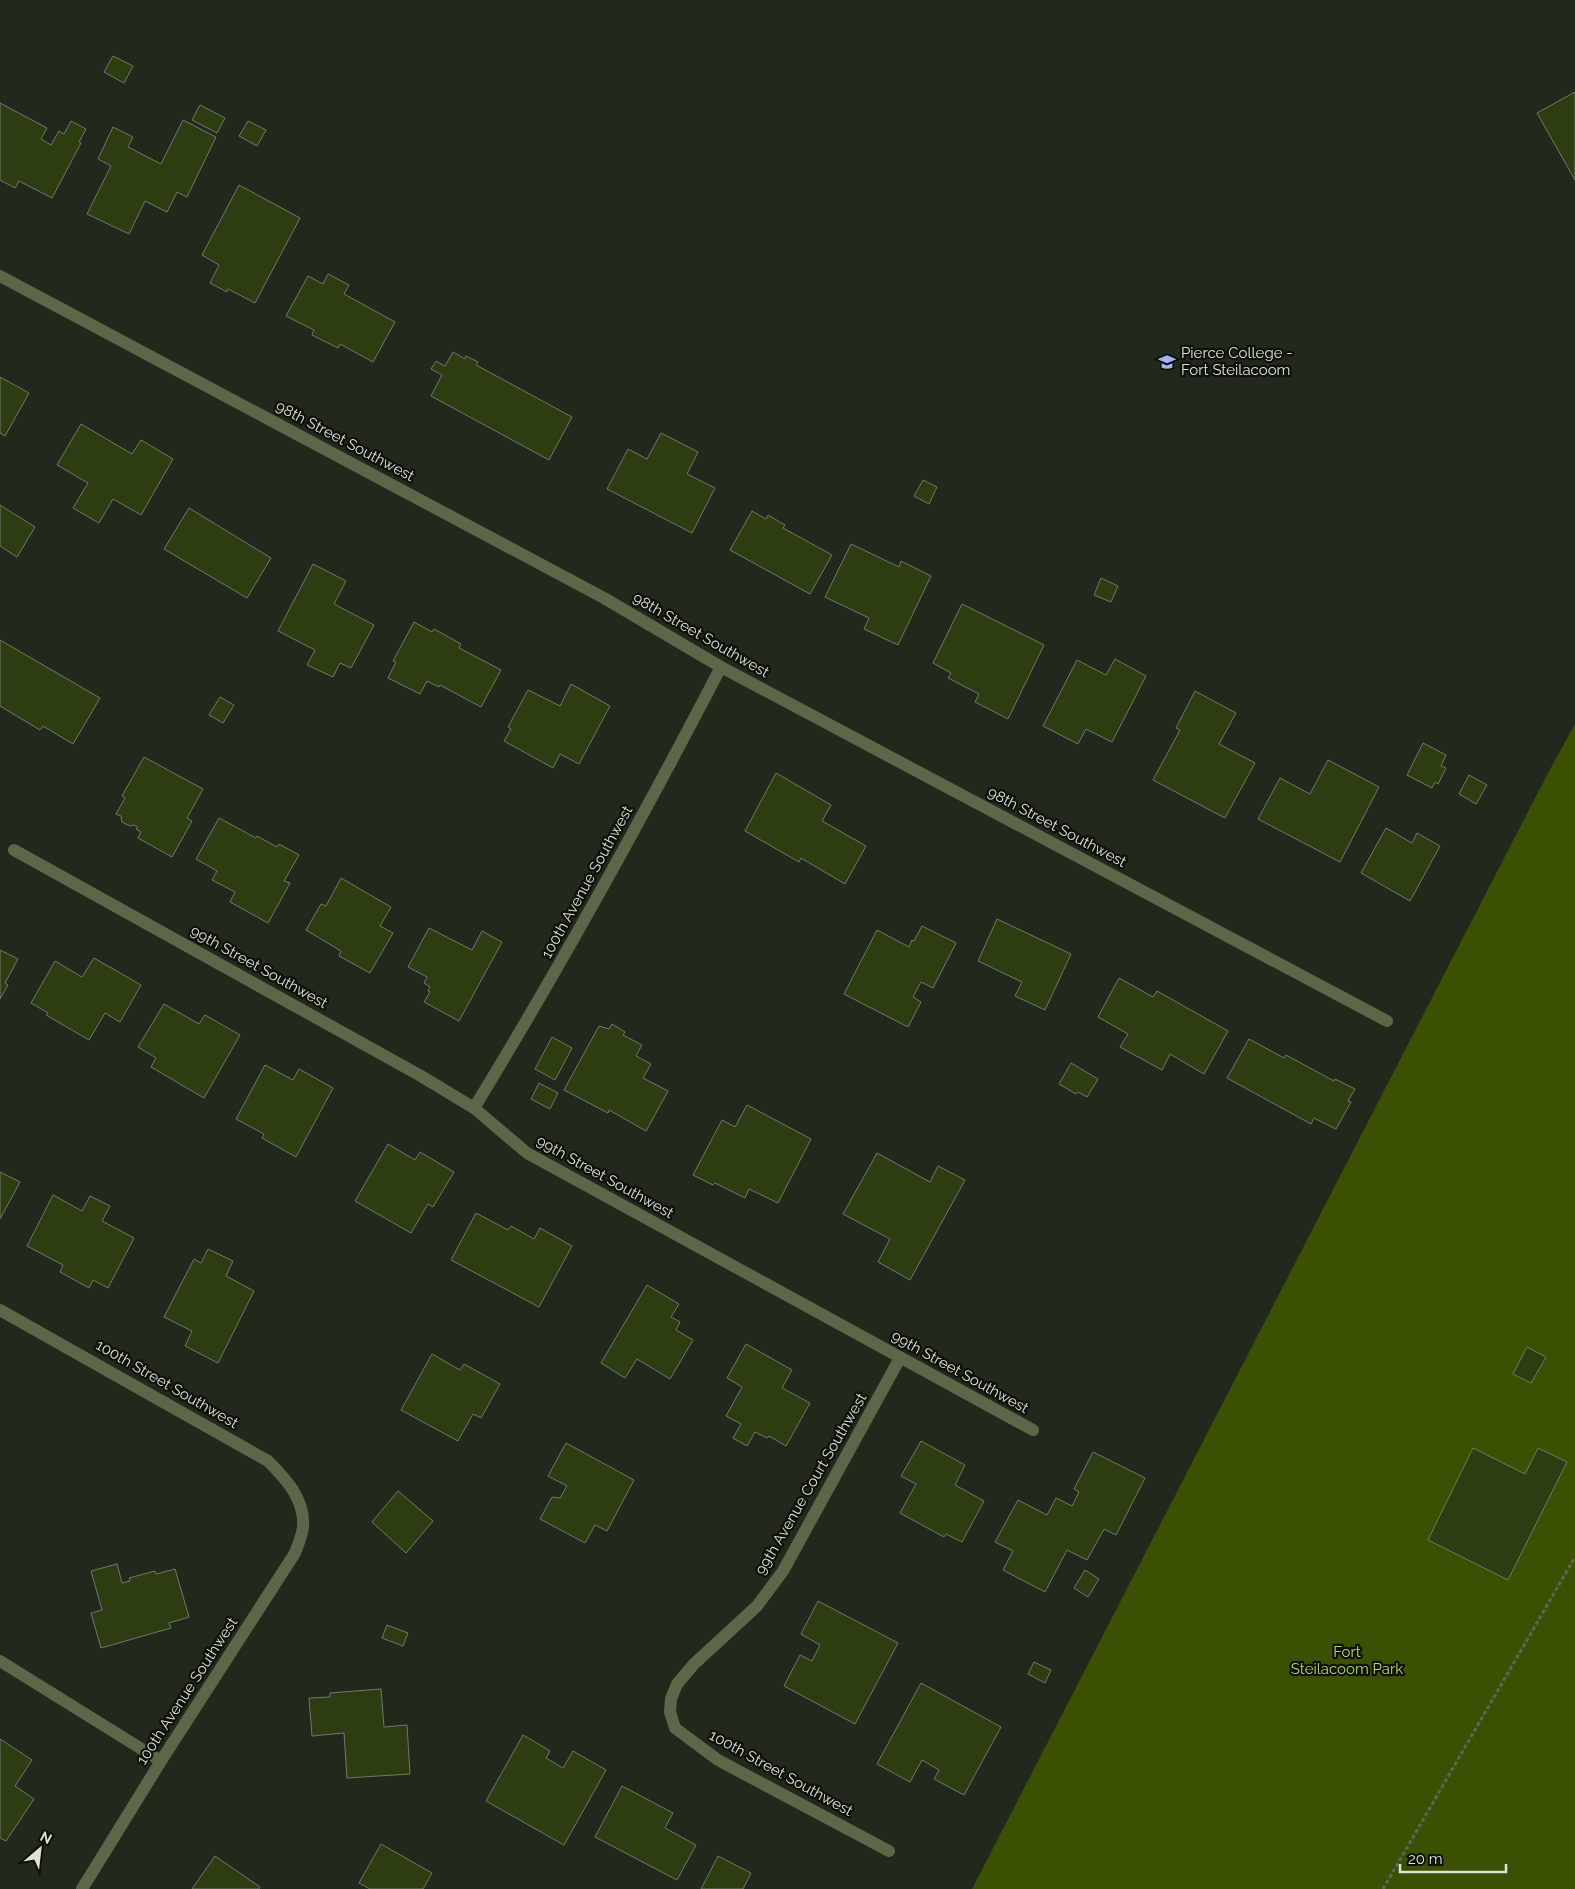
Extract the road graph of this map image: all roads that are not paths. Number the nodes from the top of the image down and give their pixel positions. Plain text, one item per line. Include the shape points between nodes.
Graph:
1 (0, 276) edge
2 (721, 667) junction
3 (14, 850) dead end
4 (1387, 1021) dead end
5 (474, 1108) junction
6 (0, 1310) edge
7 (900, 1358) junction
8 (1032, 1430) dead end
9 (301, 1505) joint
10 (0, 1661) edge
11 (670, 1712) joint
12 (161, 1760) junction
13 (889, 1851) dead end
14 (82, 1889) edge

1 - 2 street, 98th Street Southwest via 604,598
2 - 4 street, 98th Street Southwest
2 - 5 street, 100th Avenue Southwest via 548,985
3 - 5 street, 99th Street Southwest
5 - 7 street, 99th Street Southwest via 527,1153
6 - 9 street, 100th Street Southwest via 268,1460 288,1482
7 - 8 street, 99th Street Southwest
7 - 11 street, 99th Avenue Court Southwest via 783,1571 757,1606 677,1684
9 - 12 street, 100th Avenue Southwest via 303,1528 295,1554
10 - 12 street
11 - 13 street, 100th Street Southwest via 675,1728 718,1760
12 - 14 street, 100th Avenue Southwest

